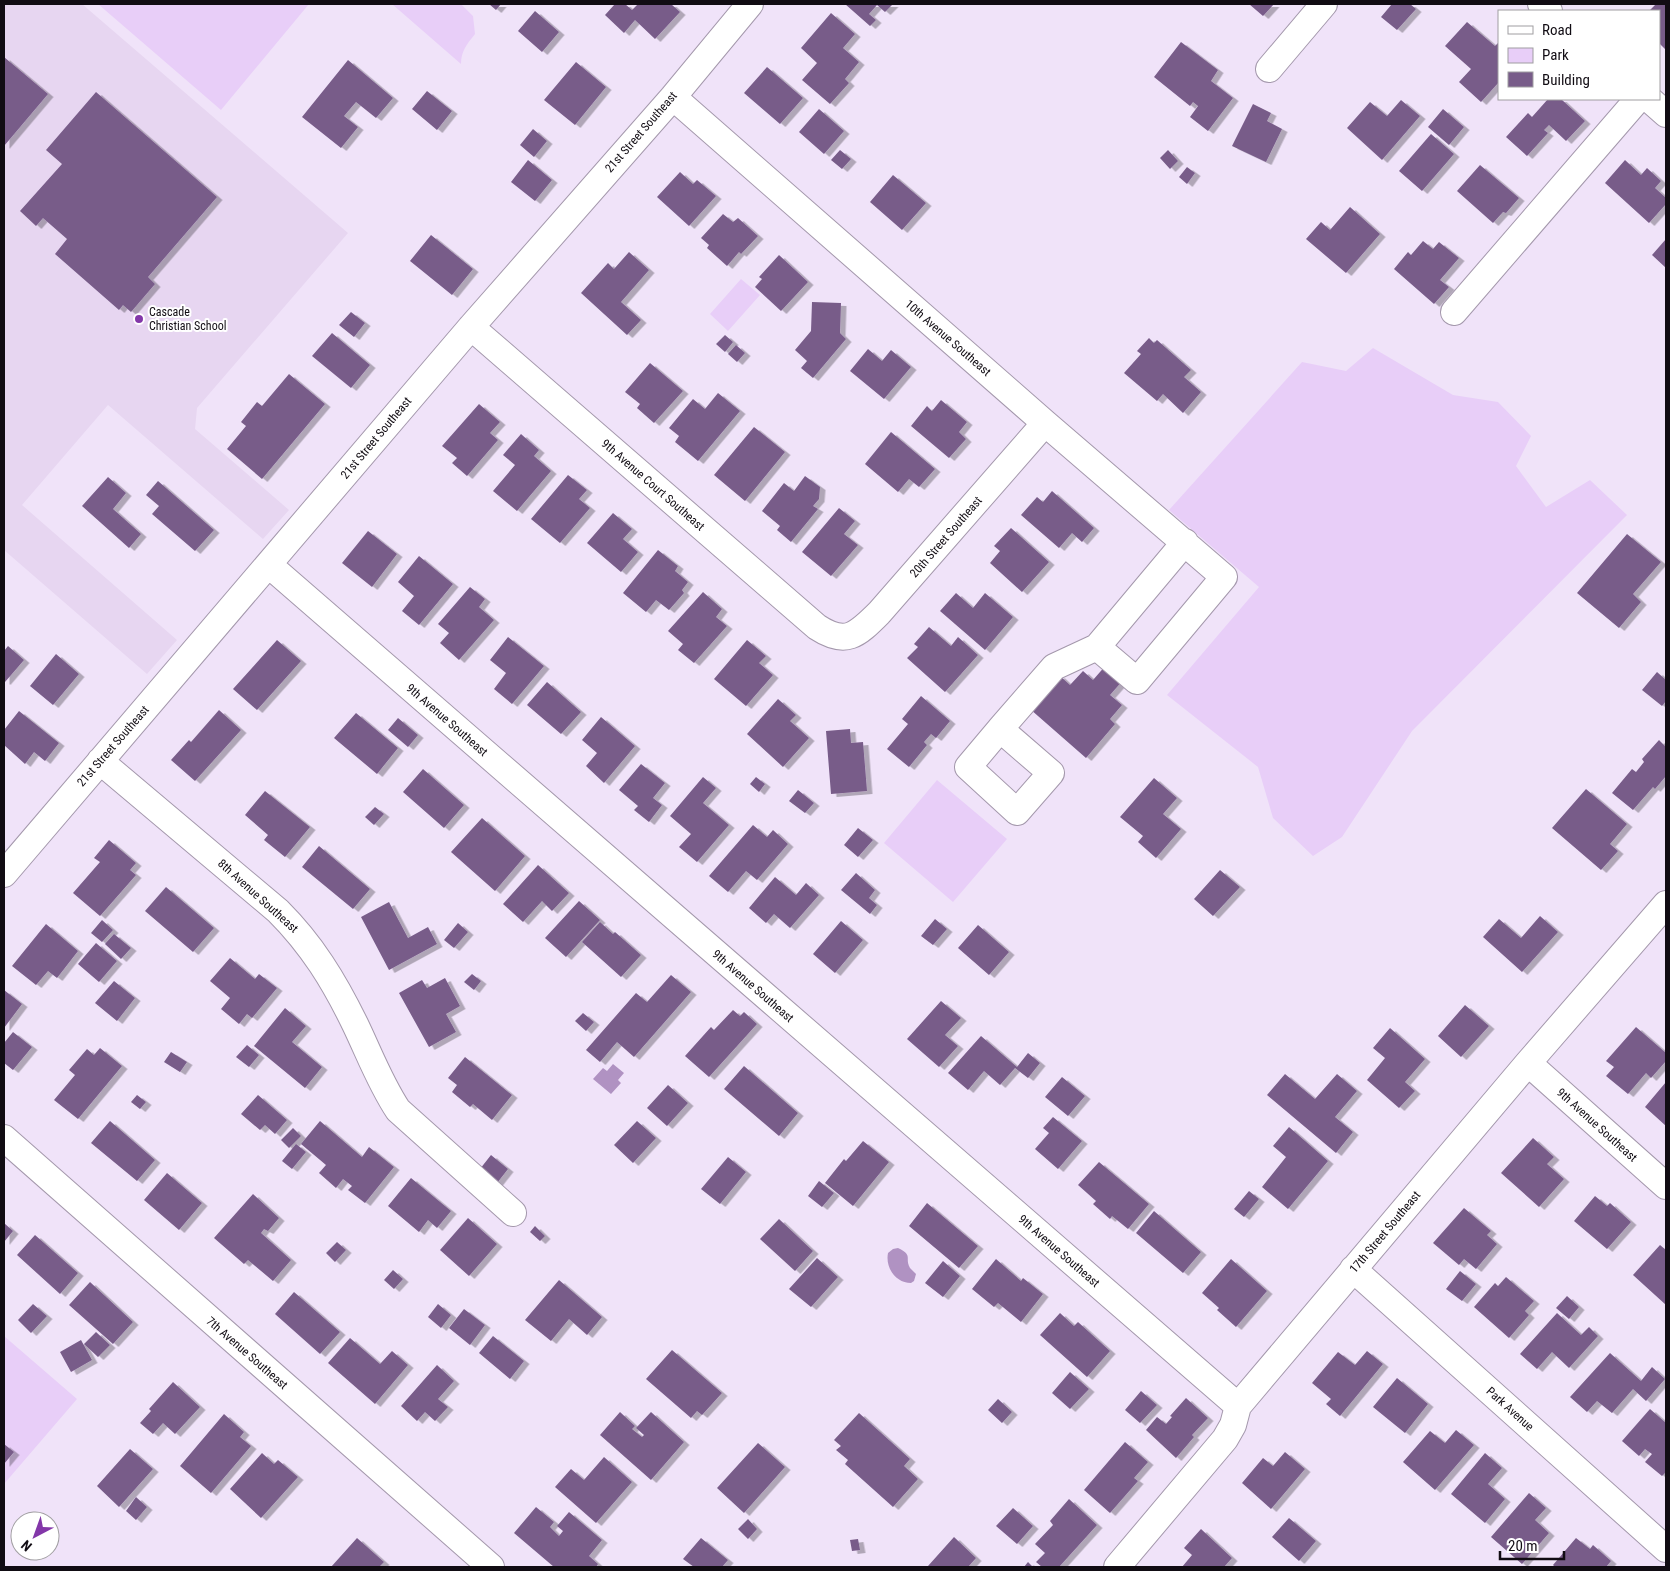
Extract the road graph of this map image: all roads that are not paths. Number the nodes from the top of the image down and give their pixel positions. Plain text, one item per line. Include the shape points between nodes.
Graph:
1 (748, 4) edge
2 (1324, 4) edge
3 (1269, 69) dead end
4 (672, 97) junction
5 (1637, 100) edge
6 (1650, 100) edge
7 (1666, 114) edge
8 (1454, 312) dead end
9 (471, 327) junction
10 (1045, 423) junction
11 (1185, 542) junction
12 (268, 565) junction
13 (838, 637) joint
14 (1097, 648) junction
15 (1000, 729) dead end
16 (100, 760) junction
17 (4, 874) edge
18 (1666, 904) edge
19 (1528, 1063) junction
20 (4, 1138) edge
21 (1666, 1186) edge
22 (513, 1213) dead end
23 (1354, 1269) junction
24 (1238, 1406) junction
25 (1666, 1549) edge
26 (490, 1567) edge
27 (1117, 1567) edge

1 - 4 street, 21st Street Southeast
2 - 3 street
4 - 9 street, 21st Street Southeast
4 - 10 street, 10th Avenue Southeast
5 - 8 street
6 - 7 street
9 - 12 street, 21st Street Southeast
9 - 13 street, 9th Avenue Court Southeast via 817,627
10 - 11 street, 10th Avenue Southeast
10 - 13 street, 20th Street Southeast via 879,613 851,636
11 - 14 street
11 - 14 street, 10th Avenue Southeast via 1224,577 1137,681
12 - 16 street, 21st Street Southeast
12 - 24 street, 9th Avenue Southeast
14 - 15 street via 1054,667
16 - 17 street, 21st Street Southeast
16 - 22 street, 8th Avenue Southeast via 297,930 329,974 386,1092 398,1110
18 - 19 street, 17th Street Southeast
19 - 21 street, 9th Avenue Southeast
19 - 23 street, 17th Street Southeast
20 - 26 street, 7th Avenue Southeast
23 - 24 street, 17th Street Southeast
23 - 25 street, Park Avenue
24 - 27 street, 17th Street Southeast via 1225,1439

